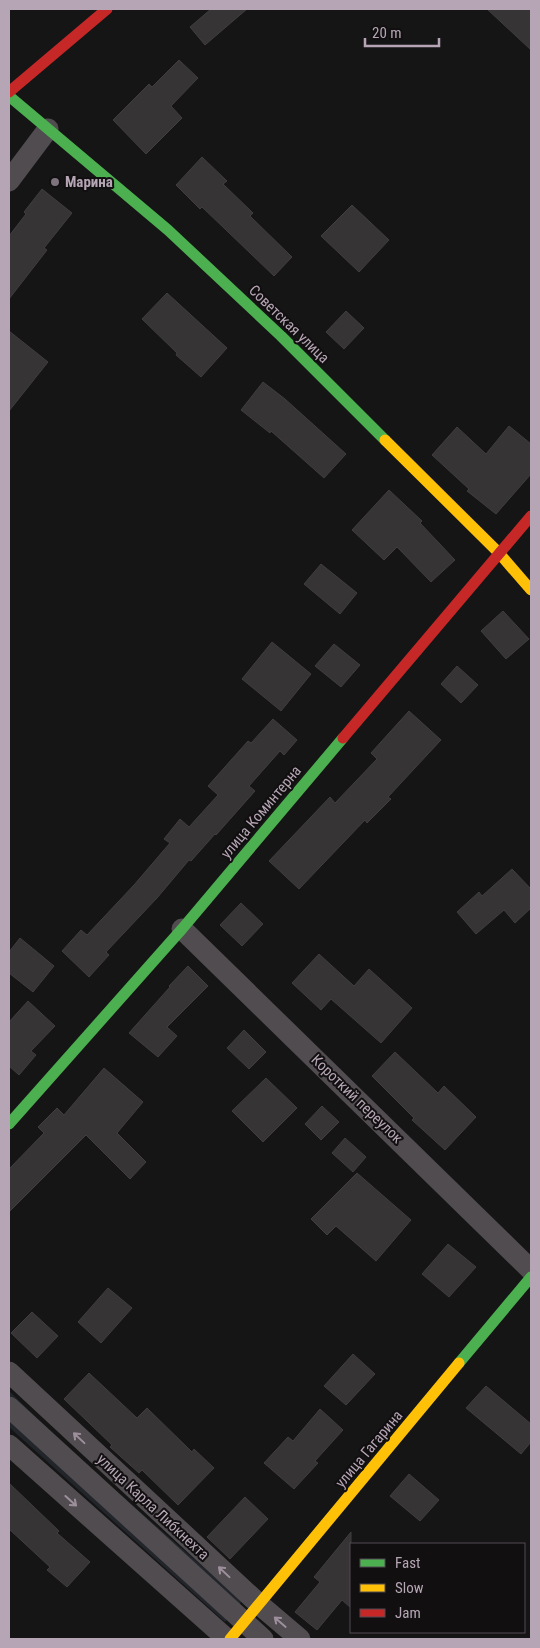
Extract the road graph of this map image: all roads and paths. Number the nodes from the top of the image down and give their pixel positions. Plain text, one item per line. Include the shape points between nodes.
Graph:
1 (107, 9) edge
2 (9, 92) edge
3 (9, 96) edge
4 (48, 129) junction
5 (9, 181) edge
6 (531, 516) edge
7 (499, 553) junction
8 (531, 590) edge
9 (182, 929) junction
10 (9, 1124) edge
11 (531, 1270) edge
12 (531, 1277) edge
13 (9, 1372) edge
14 (9, 1407) edge
15 (9, 1445) edge
16 (260, 1604) junction
17 (244, 1623) junction
18 (228, 1639) edge
19 (264, 1639) edge
20 (300, 1639) edge

1 - 2 street
3 - 4 street, Советская улица
4 - 5 street
4 - 7 street, Советская улица via 168,230 274,329
6 - 7 street, улица Коминтерна
7 - 8 street, Советская улица
7 - 9 street, улица Коминтерна
9 - 10 street, улица Коминтерна
9 - 11 street, Короткий переулок
12 - 16 street, улица Гагарина
16 -> 13 street, улица Карла Либкнехта
14 - 17 street, улица Карла Либкнехта
15 -> 18 street
16 - 17 street, улица Гагарина
20 -> 16 street, улица Карла Либкнехта
17 - 18 street, улица Гагарина
17 - 19 street, улица Карла Либкнехта

